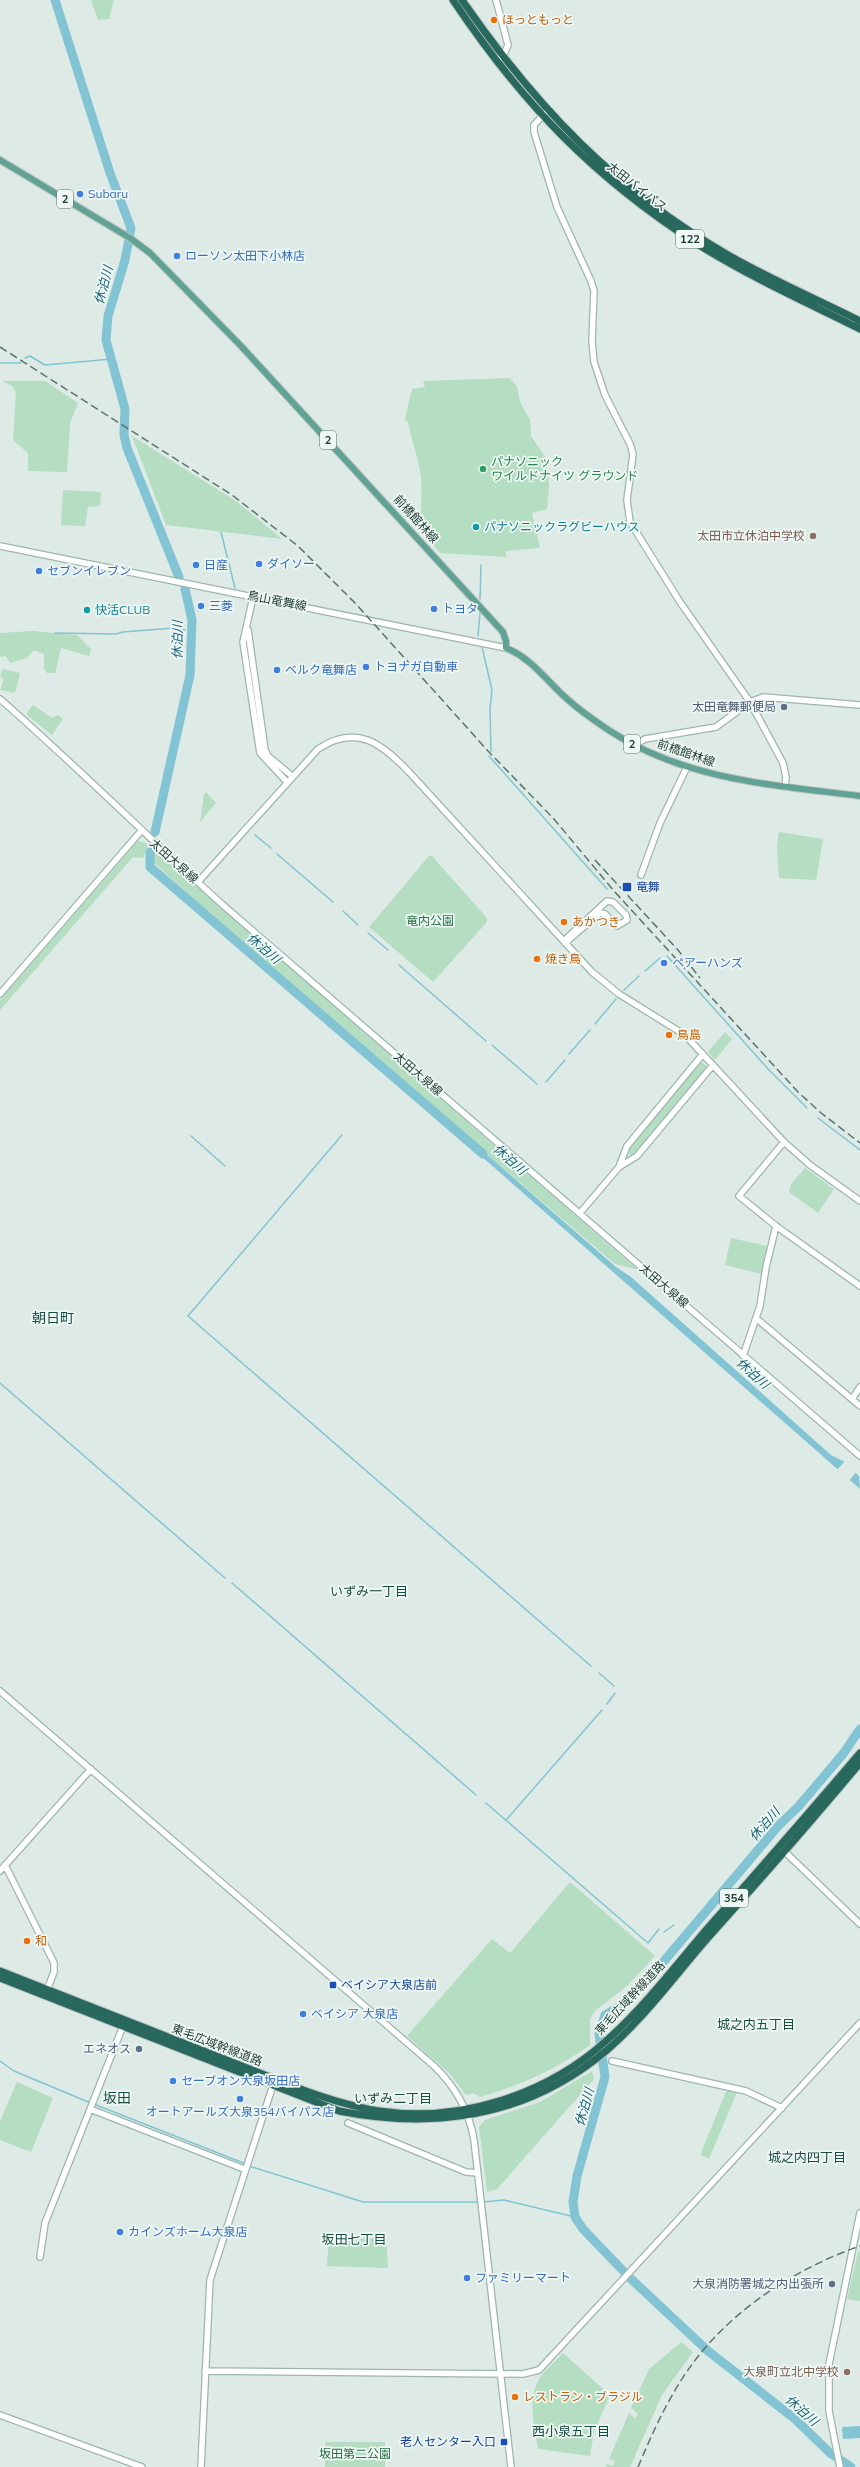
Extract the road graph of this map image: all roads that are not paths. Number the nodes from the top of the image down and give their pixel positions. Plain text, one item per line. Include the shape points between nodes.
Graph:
1 (452, 0) edge
2 (462, 0) edge
3 (496, 0) edge
4 (499, 58) junction
5 (547, 110) junction
6 (541, 116) junction
7 (0, 160) edge
8 (860, 321) edge
9 (860, 329) edge
10 (0, 546) edge
11 (253, 597) junction
12 (249, 618) junction
13 (506, 648) junction
14 (0, 699) edge
15 (750, 702) junction
16 (860, 705) edge
17 (635, 745) junction
18 (687, 768) junction
19 (292, 776) junction
20 (287, 782) junction
21 (785, 787) junction
22 (860, 796) edge
23 (141, 831) junction
24 (641, 876) dead end
25 (198, 882) junction
26 (565, 943) junction
27 (0, 994) edge
28 (703, 1054) junction
29 (713, 1065) junction
30 (784, 1142) junction
31 (619, 1167) junction
32 (860, 1201) edge
33 (580, 1213) junction
34 (776, 1226) junction
35 (860, 1286) edge
36 (757, 1319) junction
37 (743, 1356) junction
38 (860, 1387) edge
39 (852, 1399) junction
40 (860, 1406) edge
41 (860, 1456) edge
42 (0, 1692) edge
43 (860, 1753) edge
44 (860, 1762) edge
45 (91, 1770) junction
46 (782, 1848) junction
47 (5, 1865) junction
48 (0, 1871) edge
49 (860, 1924) edge
50 (0, 1971) edge
51 (0, 1978) edge
52 (47, 1990) junction
53 (860, 2024) edge
54 (123, 2026) junction
55 (612, 2061) dead end
56 (273, 2083) junction
57 (782, 2108) junction
58 (90, 2109) junction
59 (467, 2112) junction
60 (348, 2123) dead end
61 (244, 2170) junction
62 (478, 2173) junction
63 (860, 2213) edge
64 (40, 2257) dead end
65 (205, 2371) junction
66 (501, 2374) junction
67 (0, 2415) edge
68 (839, 2465) edge
69 (142, 2467) edge
70 (201, 2467) edge
71 (511, 2467) edge

1 - 4 highway, 太田バイパス / 122
2 - 4 highway, 太田バイパス / 122
3 - 4 street via 508,45
4 - 5 highway, 太田バイパス / 122
4 - 6 highway, 太田バイパス / 122
5 - 6 street
5 - 8 highway, 太田バイパス / 122 via 582,147 681,226 760,272
6 - 9 highway, 太田バイパス / 122 via 617,187 656,216 731,264
6 - 15 street via 533,129 550,185 594,291 594,362 605,395 633,454 627,500 630,522 680,602
7 - 13 main road, 前橋館林線 / 2 via 136,241 163,266 241,346 425,545 503,632
10 - 11 street, 鳥山竜舞線
11 - 12 street
11 - 13 street, 鳥山竜舞線
12 - 19 street via 248,636 265,750 268,756
12 - 20 street via 243,645 260,754
13 - 17 main road, 前橋館林線 / 2 via 525,657 582,711
14 - 23 street via 68,758
15 - 16 street via 757,698 770,697
15 - 17 street via 716,727 645,739
15 - 21 street via 783,763
17 - 18 main road, 前橋館林線 / 2
18 - 21 main road, 前橋館林線 / 2
18 - 24 street via 660,823
19 - 20 street
19 - 26 street via 316,752 334,740 360,738 378,743 409,772
20 - 25 street
21 - 22 main road, 前橋館林線 / 2
23 - 25 street, 太田大泉線
23 - 27 street, 太田大泉線
25 - 33 street, 太田大泉線
26 - 26 street via 567,938 607,901 613,902 627,918 619,926 600,913
26 - 28 street via 609,986 670,1024
28 - 29 street
28 - 31 street via 627,1146
29 - 30 street
29 - 31 street via 637,1156
30 - 32 street via 815,1169
30 - 34 street via 739,1196
31 - 33 street
33 - 37 street, 太田大泉線
34 - 35 street
34 - 36 street
36 - 37 street
36 - 39 street
37 - 41 street, 太田大泉線
38 - 39 street
39 - 40 street
42 - 45 street
43 - 46 highway, 東毛広域幹線道路 / 354
44 - 46 highway, 東毛広域幹線道路 / 354
45 - 47 street
45 - 59 street via 434,2066 452,2085
46 - 49 street
46 - 59 highway, 東毛広域幹線道路 / 354 via 665,1988 594,2056 533,2088
47 - 48 street
47 - 52 street via 54,1963 54,1972
50 - 52 highway, 東毛広域幹線道路 / 354
51 - 54 highway, 東毛広域幹線道路 / 354
52 - 56 highway, 東毛広域幹線道路 / 354
53 - 57 street
54 - 56 highway, 東毛広域幹線道路 / 354
54 - 58 street
55 - 57 street via 746,2091
56 - 59 highway, 東毛広域幹線道路 / 354 via 341,2103 380,2111
56 - 61 street
57 - 66 street via 542,2368 528,2373
58 - 61 street
58 - 64 street via 45,2223
59 - 62 street
60 - 62 street via 466,2172
61 - 65 street via 210,2280
62 - 66 street
63 - 68 street via 829,2364 829,2411
65 - 66 street
65 - 70 street
66 - 71 street
67 - 69 street

